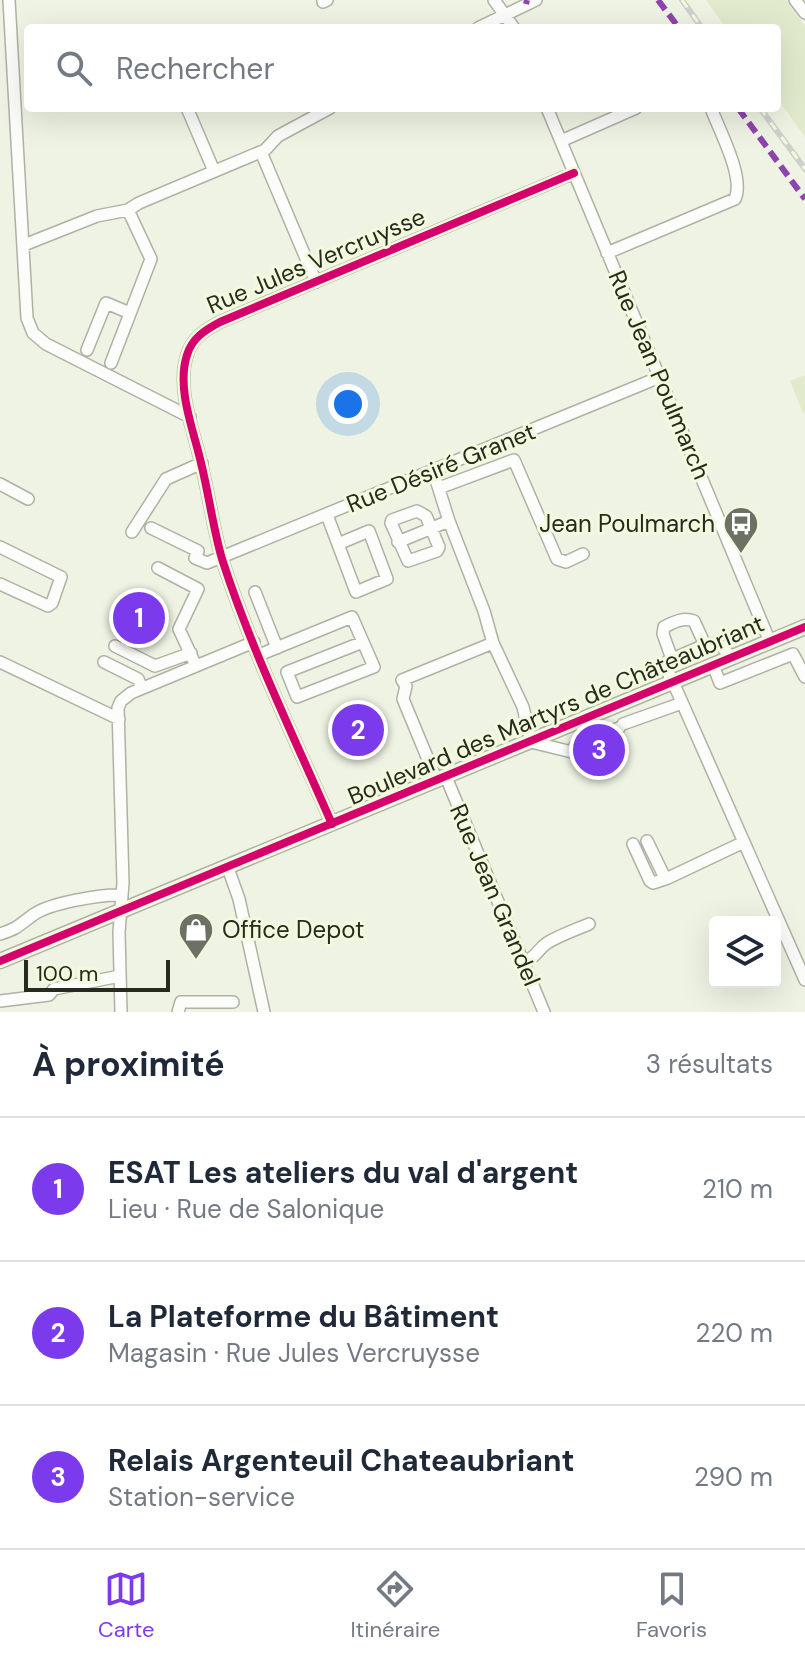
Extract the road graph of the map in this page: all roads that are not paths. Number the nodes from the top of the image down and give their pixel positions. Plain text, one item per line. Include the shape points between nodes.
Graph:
1 (9, 0) edge
2 (494, 0) edge
3 (795, 0) edge
4 (531, 2) edge
5 (805, 13) edge
6 (505, 14) junction
7 (486, 24) edge
8 (511, 24) edge
9 (189, 112) edge
10 (323, 112) edge
11 (549, 112) edge
12 (627, 112) edge
13 (713, 112) edge
14 (561, 141) junction
15 (261, 152) junction
16 (214, 171) junction
17 (574, 173) junction
18 (128, 210) junction
19 (24, 245) junction
20 (607, 253) junction
21 (316, 282) junction
22 (130, 313) junction
23 (87, 350) dead end
24 (111, 363) dead end
25 (660, 377) junction
26 (186, 388) junction
27 (165, 404) junction
28 (190, 417) junction
29 (202, 463) junction
30 (433, 472) junction
31 (0, 484) edge
32 (439, 488) junction
33 (28, 499) dead end
34 (327, 515) junction
35 (449, 521) junction
36 (151, 528) dead end
37 (431, 529) junction
38 (132, 532) dead end
39 (398, 542) junction
40 (338, 544) junction
41 (0, 547) edge
42 (583, 554) dead end
43 (222, 558) junction
44 (158, 568) dead end
45 (0, 584) edge
46 (255, 592) dead end
47 (805, 627) edge
48 (254, 642) junction
49 (363, 642) junction
50 (770, 642) junction
51 (493, 643) junction
52 (705, 645) junction
53 (115, 646) dead end
54 (277, 648) junction
55 (191, 653) junction
56 (259, 655) junction
57 (732, 658) junction
58 (672, 659) junction
59 (0, 662) edge
60 (104, 662) dead end
61 (713, 665) junction
62 (196, 666) junction
63 (805, 677) edge
64 (672, 682) junction
65 (293, 686) junction
66 (142, 688) junction
67 (276, 693) junction
68 (682, 703) junction
69 (622, 704) junction
70 (119, 719) junction
71 (618, 730) junction
72 (531, 742) junction
73 (594, 747) tunnel mouth
74 (563, 750) junction
75 (441, 779) junction
76 (332, 824) junction
77 (647, 841) dead end
78 (744, 842) junction
79 (633, 844) dead end
80 (228, 868) junction
81 (668, 878) junction
82 (122, 895) junction
83 (122, 913) junction
84 (589, 924) dead end
85 (0, 934) edge
86 (4, 962) edge
87 (523, 963) junction
88 (120, 976) junction
89 (805, 980) edge
90 (0, 1001) edge
91 (233, 1002) dead end
92 (121, 1012) edge
93 (178, 1012) edge
94 (264, 1012) edge
95 (544, 1012) edge

1 - 19 street
2 - 6 street
3 - 5 street
4 - 6 street
6 - 7 street
6 - 8 street
9 - 16 street
10 - 15 street via 278,136
11 - 14 street, Rue Jean Poulmarch
12 - 14 street
13 - 20 street via 737,177 735,199
14 - 17 street, Rue Jean Poulmarch
15 - 16 street
15 - 21 street
16 - 18 street
17 - 20 street, Rue Jean Poulmarch
17 - 21 street, Rue Jules Vercruysse
18 - 19 street via 97,216
18 - 22 street via 151,259
19 - 27 street via 27,318 33,333
20 - 25 street, Rue Jean Poulmarch
21 - 26 street, Rue Jules Vercruysse via 205,330 186,358
22 - 23 street via 106,303
22 - 24 street
25 - 30 street, Rue Désiré Granet
25 - 50 street, Rue Jean Poulmarch
26 - 27 street via 176,401
26 - 28 street, Rue Jules Vercruysse
27 - 28 street
28 - 29 street, Rue Jules Vercruysse
29 - 38 street via 166,479
29 - 43 street, Rue Jules Vercruysse
30 - 32 street
30 - 34 street, Rue Désiré Granet
31 - 33 street
32 - 35 street
32 - 42 street via 514,460 557,559 566,562
34 - 40 street
34 - 43 street, Rue Désiré Granet
35 - 37 street
35 - 51 street
36 - 43 street via 198,551 195,558 207,563
37 - 39 street
37 - 39 street via 421,511 392,520
37 - 39 street via 439,547 425,556 408,561
40 - 40 street via 369,531 387,579 356,592
41 - 45 street via 61,577 48,606
43 - 48 street, Rue Jules Vercruysse
44 - 55 street via 198,589 179,629
46 - 54 street
47 - 50 main road, Boulevard des Martyrs de Châteaubriant
48 - 56 street, Rue Jules Vercruysse
48 - 62 street
49 - 54 street via 352,617
49 - 65 street via 287,672
49 - 65 street via 374,667 297,697
50 - 57 main road, Boulevard des Martyrs de Châteaubriant
51 - 72 street via 523,707
51 - 75 street, Rue Jean Grandel via 402,680 403,699
52 - 57 street via 721,646
52 - 58 street
52 - 58 street via 694,621 670,623 663,634
53 - 55 street via 155,666
54 - 56 street
55 - 62 street
56 - 67 street, Rue Jules Vercruysse
57 - 61 main road, Boulevard des Martyrs de Châteaubriant
58 - 64 street via 666,663
59 - 70 street
60 - 66 street via 138,679
61 - 63 street via 720,683 793,654
61 - 64 main road, Boulevard des Martyrs de Châteaubriant
62 - 66 street
64 - 68 street
64 - 69 main road, Boulevard des Martyrs de Châteaubriant
65 - 67 street
66 - 70 street via 121,701
67 - 76 street, Rue Jules Vercruysse
68 - 71 street
68 - 78 street
69 - 71 street
69 - 72 main road, Boulevard des Martyrs de Châteaubriant
70 - 82 street
71 - 74 street
72 - 74 street
72 - 75 main road, Boulevard des Martyrs de Châteaubriant
73 - 74 street via 576,753
75 - 76 main road, Boulevard des Martyrs de Châteaubriant
75 - 87 street, Rue Jean Grandel
76 - 80 main road, Boulevard des Martyrs de Châteaubriant
77 - 81 street
78 - 81 street
78 - 89 street
79 - 81 street via 650,881
80 - 83 main road, Boulevard des Martyrs de Châteaubriant
80 - 94 street
82 - 83 street
82 - 85 street via 99,894 34,913 20,927
83 - 86 main road, Boulevard des Martyrs de Châteaubriant
83 - 88 street
84 - 87 street via 550,941
87 - 95 street, Rue Jean Grandel
88 - 90 street via 54,989 49,995
88 - 92 street
91 - 93 street via 181,1002

